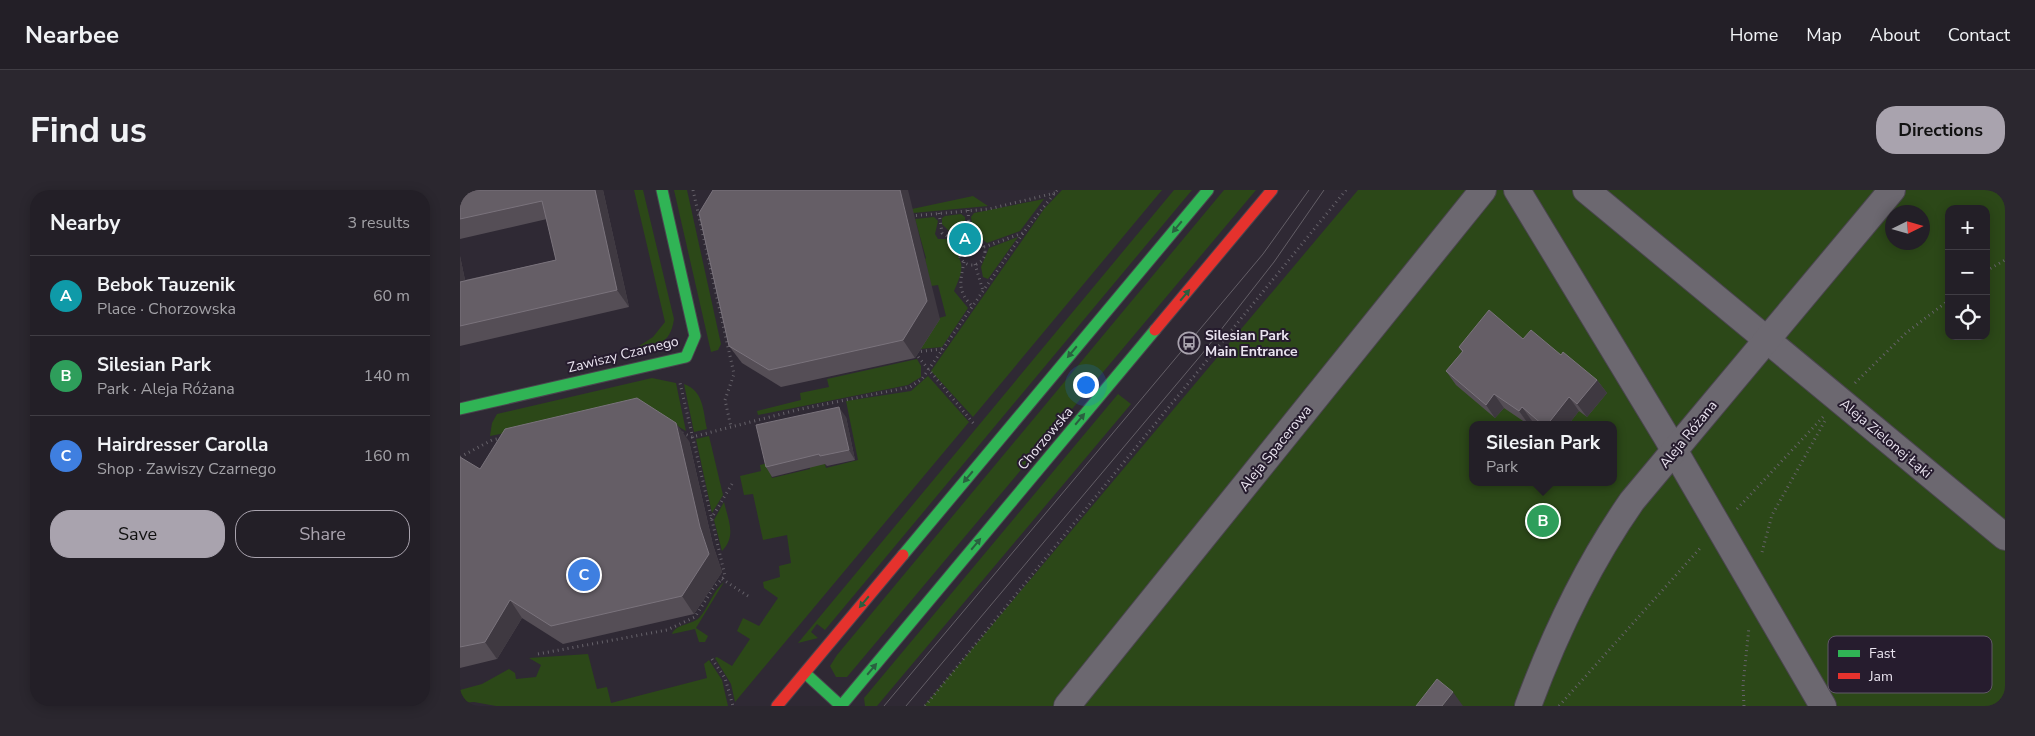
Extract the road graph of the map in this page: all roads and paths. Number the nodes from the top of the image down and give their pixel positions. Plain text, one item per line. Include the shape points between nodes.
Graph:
1 (662, 190) edge
2 (693, 190) edge
3 (1208, 190) edge
4 (1272, 190) edge
5 (1346, 190) edge
6 (1483, 190) edge
7 (1517, 190) edge
8 (1586, 190) edge
9 (1892, 190) edge
10 (1056, 191) edge
11 (968, 210) junction
12 (939, 213) junction
13 (901, 217) edge
14 (1024, 232) junction
15 (970, 239) junction
16 (961, 244) junction
17 (984, 247) junction
18 (2005, 260) edge
19 (964, 262) junction
20 (976, 264) junction
21 (1990, 269) edge
22 (984, 291) junction
23 (1945, 303) edge
24 (973, 306) junction
25 (1767, 339) junction
26 (910, 347) edge
27 (943, 349) junction
28 (914, 352) junction
29 (673, 360) junction
30 (928, 370) junction
31 (1839, 400) junction
32 (460, 409) edge
33 (974, 424) dead end
34 (732, 427) junction
35 (680, 432) edge
36 (508, 437) edge
37 (692, 437) junction
38 (1673, 452) junction
39 (460, 457) edge
40 (732, 484) dead end
41 (711, 520) junction
42 (1718, 528) junction
43 (2005, 537) edge
44 (722, 579) junction
45 (1753, 588) junction
46 (748, 596) dead end
47 (538, 654) dead end
48 (712, 659) dead end
49 (804, 673) junction
50 (732, 706) edge
51 (777, 706) edge
52 (841, 706) edge
53 (924, 706) edge
54 (1066, 706) edge
55 (1528, 706) edge
56 (1559, 706) edge
57 (1744, 706) edge
58 (1823, 706) edge

1 - 29 main road, Zawiszy Czarnego via 695,336 686,356
2 - 34 path via 734,374 725,400
3 -> 49 main road
52 -> 4 main road, Chorzowska
5 - 53 path
6 - 54 street, Aleja Spacerowa
7 - 38 street
8 - 25 street, Aleja Zielonej Łąki
9 - 25 street, Aleja Różana
10 - 11 path
10 - 14 path
11 - 12 path
11 - 15 path
12 - 13 path
12 - 16 path via 942,233
14 - 17 path
14 - 22 path
15 - 16 path
15 - 17 path
16 - 19 path via 959,254
17 - 20 path via 983,257
18 - 21 path
19 - 20 path
19 - 24 path via 961,291
20 - 22 path
22 - 24 path
23 - 31 path via 1906,333
24 - 27 path
25 - 31 street, Aleja Zielonej Łąki
25 - 38 street, Aleja Różana
26 - 28 path
27 - 28 path
27 - 30 path
28 - 30 path
29 - 32 main road, Zawiszy Czarnego
29 - 37 path
30 - 33 path
30 - 34 path via 922,380 910,387
31 - 42 path
31 - 43 street, Aleja Zielonej Łąki
31 - 45 path via 1772,515
34 - 37 path
35 - 37 path
36 - 39 path via 492,440
37 - 41 path
38 - 42 street
38 - 55 street, Aleja Różana via 1632,501 1590,567
40 - 41 path
41 - 44 path via 725,576
42 - 45 street
42 - 56 path
44 - 46 path
44 - 47 path via 695,617 667,630
45 - 57 path via 1743,685
45 - 58 street
48 - 50 path via 725,678
49 - 51 main road
49 - 52 main road

